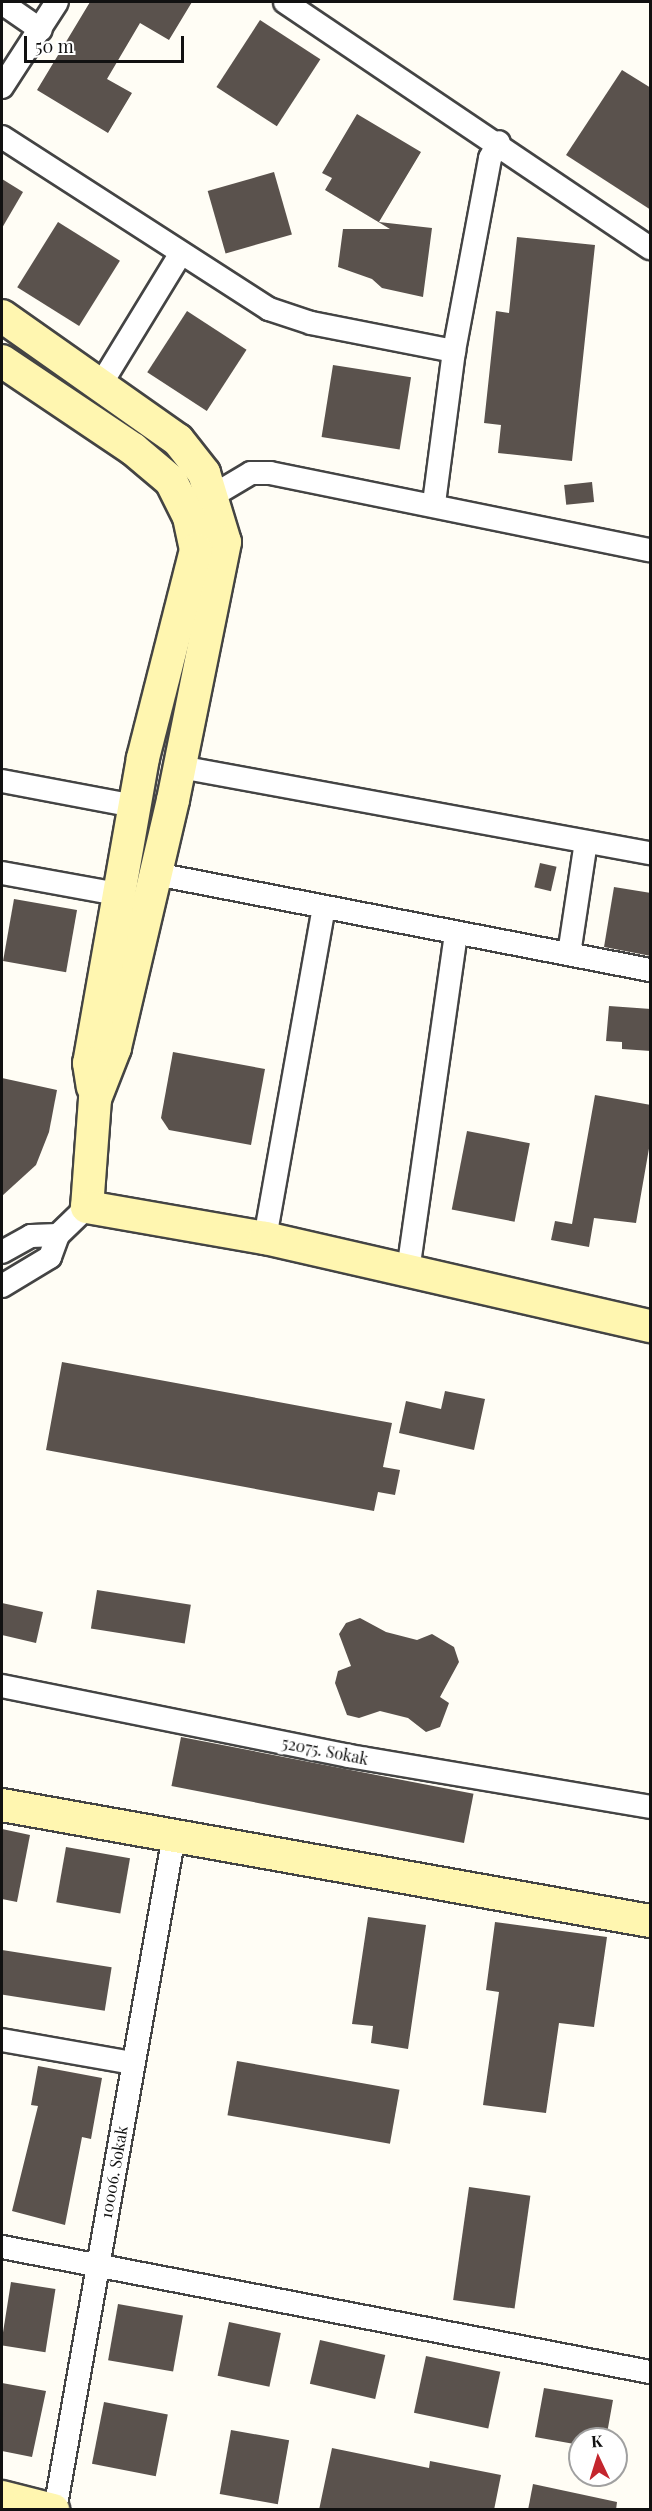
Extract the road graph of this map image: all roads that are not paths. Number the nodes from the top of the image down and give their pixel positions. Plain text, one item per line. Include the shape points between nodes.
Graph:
1 (57, 2) edge
2 (285, 2) edge
3 (2, 3) edge
4 (40, 30) junction
5 (2, 87) edge
6 (2, 137) edge
7 (498, 142) junction
8 (651, 248) edge
9 (181, 253) junction
10 (2, 316) edge
11 (454, 351) junction
12 (2, 362) edge
13 (101, 384) junction
14 (213, 495) junction
15 (434, 503) junction
16 (651, 550) edge
17 (180, 767) junction
18 (2, 781) edge
19 (134, 806) junction
20 (586, 842) junction
21 (651, 853) edge
22 (2, 873) edge
23 (156, 874) junction
24 (118, 894) junction
25 (324, 907) junction
26 (456, 933) junction
27 (569, 954) junction
28 (651, 970) edge
29 (95, 1099) junction
30 (87, 1207) junction
31 (58, 1235) junction
32 (266, 1238) junction
33 (2, 1252) edge
34 (408, 1271) junction
35 (2, 1286) edge
36 (651, 1326) edge
37 (2, 1686) edge
38 (2, 1805) edge
39 (651, 1808) edge
40 (174, 1835) junction
41 (651, 1921) edge
42 (2, 2040) edge
43 (133, 2063) junction
44 (2, 2247) edge
45 (97, 2267) junction
46 (651, 2372) edge
47 (2, 2497) edge
48 (54, 2510) edge

1 - 4 street
2 - 7 street
3 - 4 street
4 - 5 street
6 - 9 street
7 - 8 street
7 - 11 street via 490,158
9 - 11 street via 269,309 311,324
9 - 13 street
10 - 13 street
11 - 15 street
12 - 19 street via 133,449 171,481 189,517 196,550
13 - 14 street via 178,440 204,473
14 - 15 street via 251,472
14 - 17 street via 225,542
15 - 16 street
17 - 20 street
17 - 23 street
18 - 19 street
19 - 24 street
20 - 21 street
20 - 27 street
22 - 24 street
23 - 25 street
23 - 29 street via 115,1048
24 - 29 street via 89,1063
25 - 26 street
25 - 32 street
26 - 27 street
26 - 34 street
27 - 28 street
29 - 30 street
30 - 31 street
30 - 32 street
31 - 33 street via 31,1236
31 - 35 street via 50,1257
32 - 34 street
34 - 36 street
37 - 39 street, 52075. Sokak via 348,1756
38 - 40 street
40 - 41 street
40 - 43 street, 10006. Sokak
42 - 43 street
43 - 45 street, 10006. Sokak
44 - 45 street
45 - 46 street
45 - 48 street, 10006. Sokak
47 - 48 street

